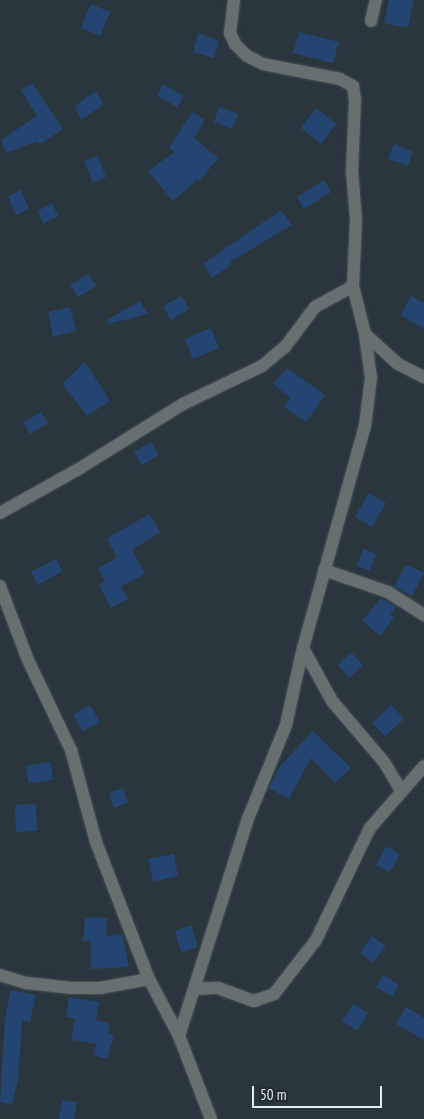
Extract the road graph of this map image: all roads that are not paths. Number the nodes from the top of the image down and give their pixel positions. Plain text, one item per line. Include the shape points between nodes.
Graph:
1 (234, 0) edge
2 (376, 0) edge
3 (371, 21) dead end
4 (353, 286) junction
5 (365, 334) junction
6 (424, 377) edge
7 (0, 513) edge
8 (324, 570) junction
9 (0, 586) edge
10 (424, 615) edge
11 (303, 648) junction
12 (424, 766) edge
13 (401, 790) junction
14 (0, 975) edge
15 (149, 979) junction
16 (196, 989) junction
17 (179, 1036) junction
18 (212, 1119) edge

1 - 4 street via 230,33 235,44 247,56 264,64 340,79 352,86 355,100 352,171 356,219
2 - 3 street
4 - 5 street
4 - 7 street via 315,307 285,347 262,366 183,404
5 - 6 street via 398,364
5 - 8 street via 371,378 366,426
8 - 10 street via 388,592
8 - 11 street
9 - 15 street via 28,660 70,750 96,842
11 - 13 street via 332,701 384,762
11 - 16 street via 286,725 247,821 200,967
12 - 13 street
13 - 16 street via 370,828 316,940 274,994 254,1001 218,988
14 - 15 street via 27,983 72,988 100,988
15 - 17 street
16 - 17 street
17 - 18 street

